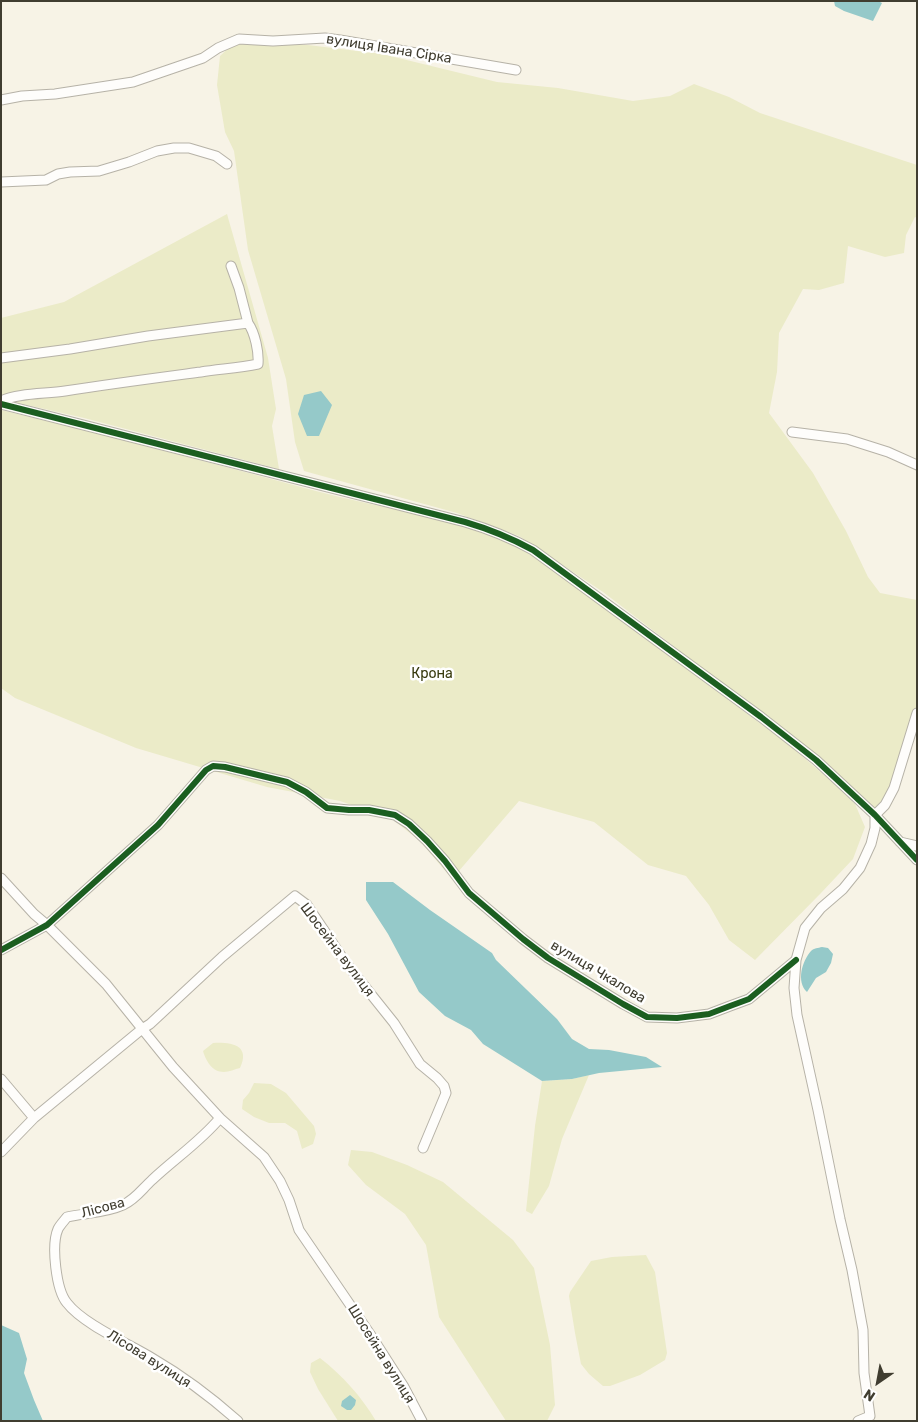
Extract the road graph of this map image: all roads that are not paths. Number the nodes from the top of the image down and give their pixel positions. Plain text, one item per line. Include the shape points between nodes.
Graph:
1 (516, 70) dead end
2 (1, 100) edge
3 (227, 164) dead end
4 (1, 182) edge
5 (231, 266) dead end
6 (248, 324) junction
7 (1, 358) edge
8 (1, 402) edge
9 (792, 432) dead end
10 (917, 465) edge
11 (917, 713) edge
12 (875, 815) junction
13 (900, 842) junction
14 (917, 846) edge
15 (917, 860) edge
16 (1, 878) edge
17 (47, 925) junction
18 (1, 950) edge
19 (796, 960) junction
20 (142, 1029) junction
21 (1, 1079) edge
22 (34, 1118) junction
23 (220, 1118) junction
24 (423, 1148) dead end
25 (1, 1152) edge
26 (62, 1296) joint
27 (238, 1421) edge
28 (422, 1421) edge
29 (858, 1421) edge

1 - 2 street, вулиця Івана Сірка via 325,38 238,39 203,58 133,82
3 - 4 street via 216,156 188,148 174,148 157,150 99,171 58,174 46,180
5 - 6 street
6 - 7 street
6 - 8 street via 258,364 8,398
8 - 12 street via 465,522 507,537 533,550 761,717 816,760
9 - 10 street via 847,439
11 - 12 street via 894,788
12 - 13 street
12 - 19 street via 871,844 860,868 805,928
13 - 14 street
13 - 15 street
16 - 17 street, Шосейна вулиця
17 - 18 street
17 - 19 street, вулиця Чкалова via 158,825 213,766 287,782 327,808 395,814 427,841 469,893 523,939 548,958 647,1017 709,1014 749,999
17 - 20 street, Шосейна вулиця via 106,984
19 - 29 street via 794,988 797,1015 863,1330 870,1416
20 - 22 street, Шосейна вулиця
20 - 23 street, Шосейна вулиця
20 - 24 street, Шосейна вулиця via 295,896 307,905 346,963 394,1023 420,1064 444,1086 446,1093
21 - 22 street
22 - 25 street, Шосейна вулиця
23 - 26 street, Лісова via 132,1201 108,1210 67,1217 56,1238 56,1269
23 - 28 street, Шосейна вулиця via 264,1157 289,1200 299,1230 370,1334
26 - 27 street, Лісова вулиця via 75,1313 178,1374

